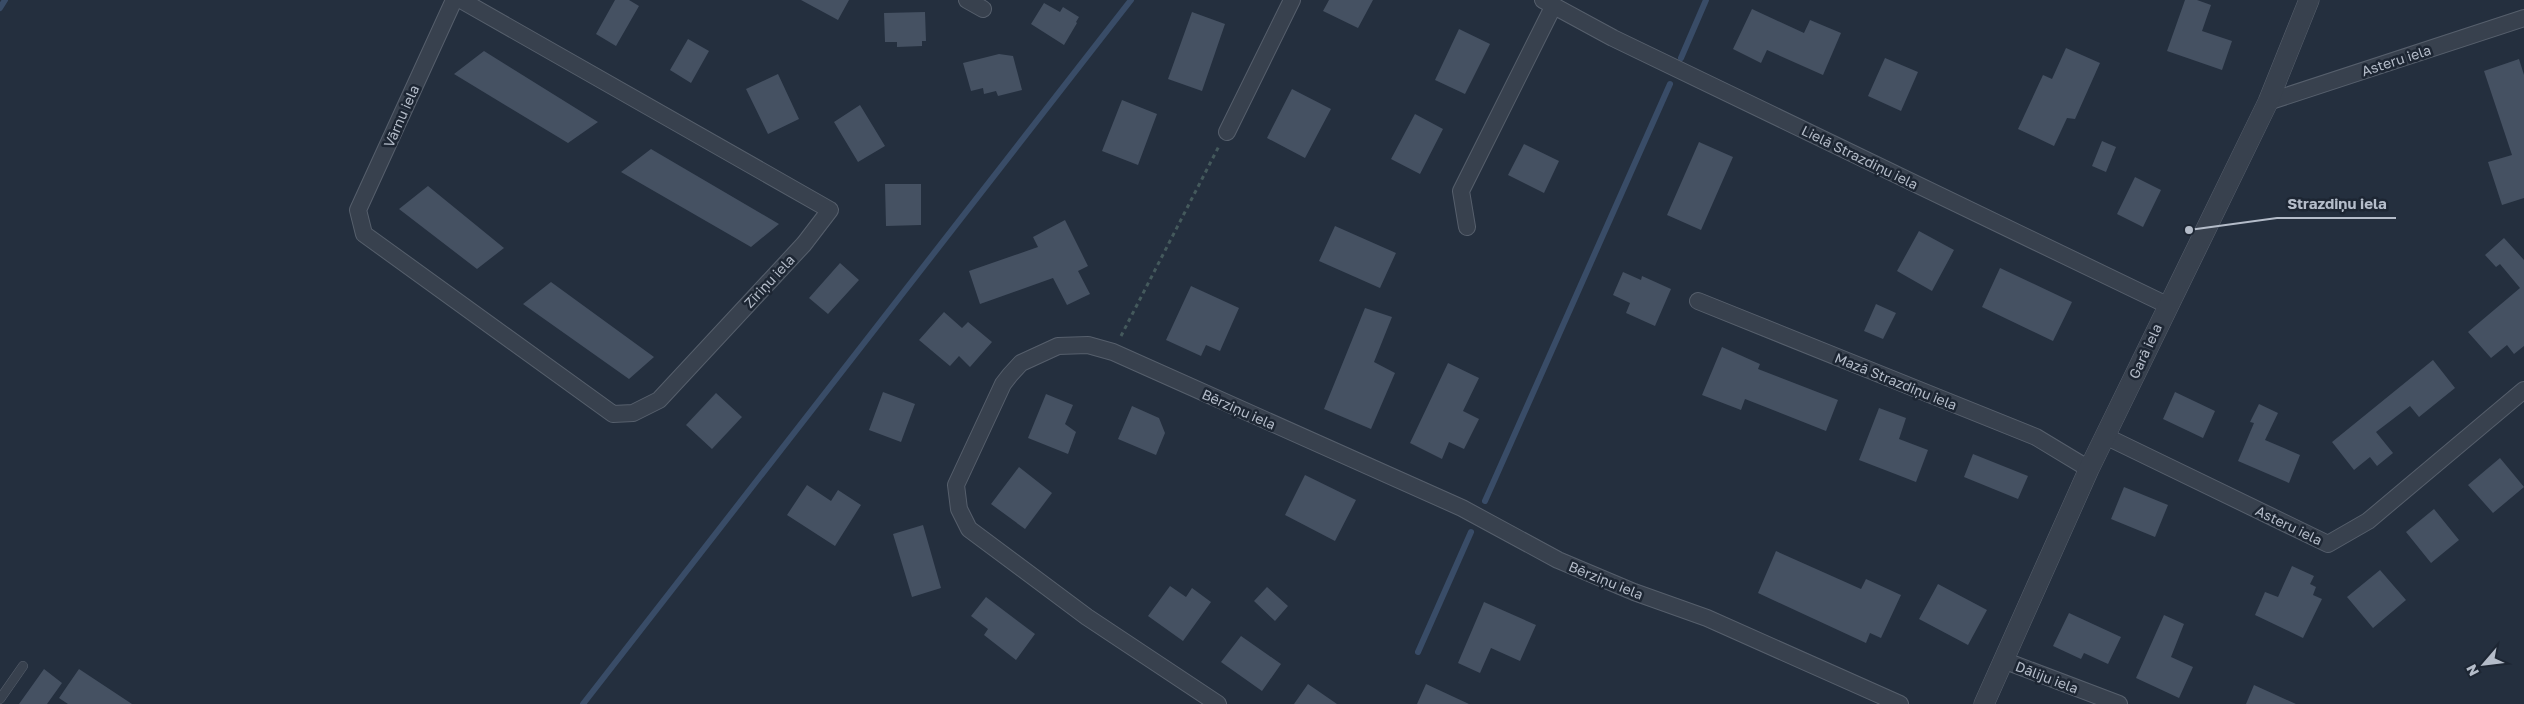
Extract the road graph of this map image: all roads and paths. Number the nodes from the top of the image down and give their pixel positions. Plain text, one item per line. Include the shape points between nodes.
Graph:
1 (454, 0) edge
2 (461, 0) edge
3 (967, 0) edge
4 (1292, 0) edge
5 (2309, 0) edge
6 (1549, 3) edge
7 (983, 9) dead end
8 (2524, 18) edge
9 (2268, 102) junction
10 (1226, 132) joint
11 (1467, 227) dead end
12 (364, 234) joint
13 (1698, 301) dead end
14 (2167, 305) junction
15 (1113, 352) junction
16 (2524, 390) edge
17 (2105, 436) junction
18 (2089, 469) junction
19 (2003, 660) junction
20 (23, 666) dead end
21 (0, 699) edge
22 (1218, 704) edge
23 (1900, 704) edge
24 (1984, 704) edge
25 (2119, 704) edge

1 - 12 street, Vārnu iela via 358,210
2 - 12 street, Zīriņu iela via 830,210 804,244 659,400 633,413 613,414
3 - 7 street
4 - 10 street
5 - 9 street, Garā iela
6 - 11 street, Lielā Strazdiņu iela via 1461,191
6 - 14 street, Lielā Strazdiņu iela via 1613,38
8 - 9 street, Asteru iela
9 - 14 street, Garā iela
10 - 15 path
13 - 18 street, Mazā Strazdiņu iela via 2036,437
14 - 17 street, Garā iela
15 - 22 street, Bērziņu iela via 1088,345 1058,346 1021,363 1003,384 956,485 959,509 969,529 1020,569
15 - 23 street, Bērziņu iela via 1462,508 1558,560 1707,618
16 - 17 street, Asteru iela via 2368,521 2328,544
17 - 18 street, Garā iela
18 - 19 street, Garā iela
19 - 24 street, Garā iela
19 - 25 street, Dāliju iela
20 - 21 lane

